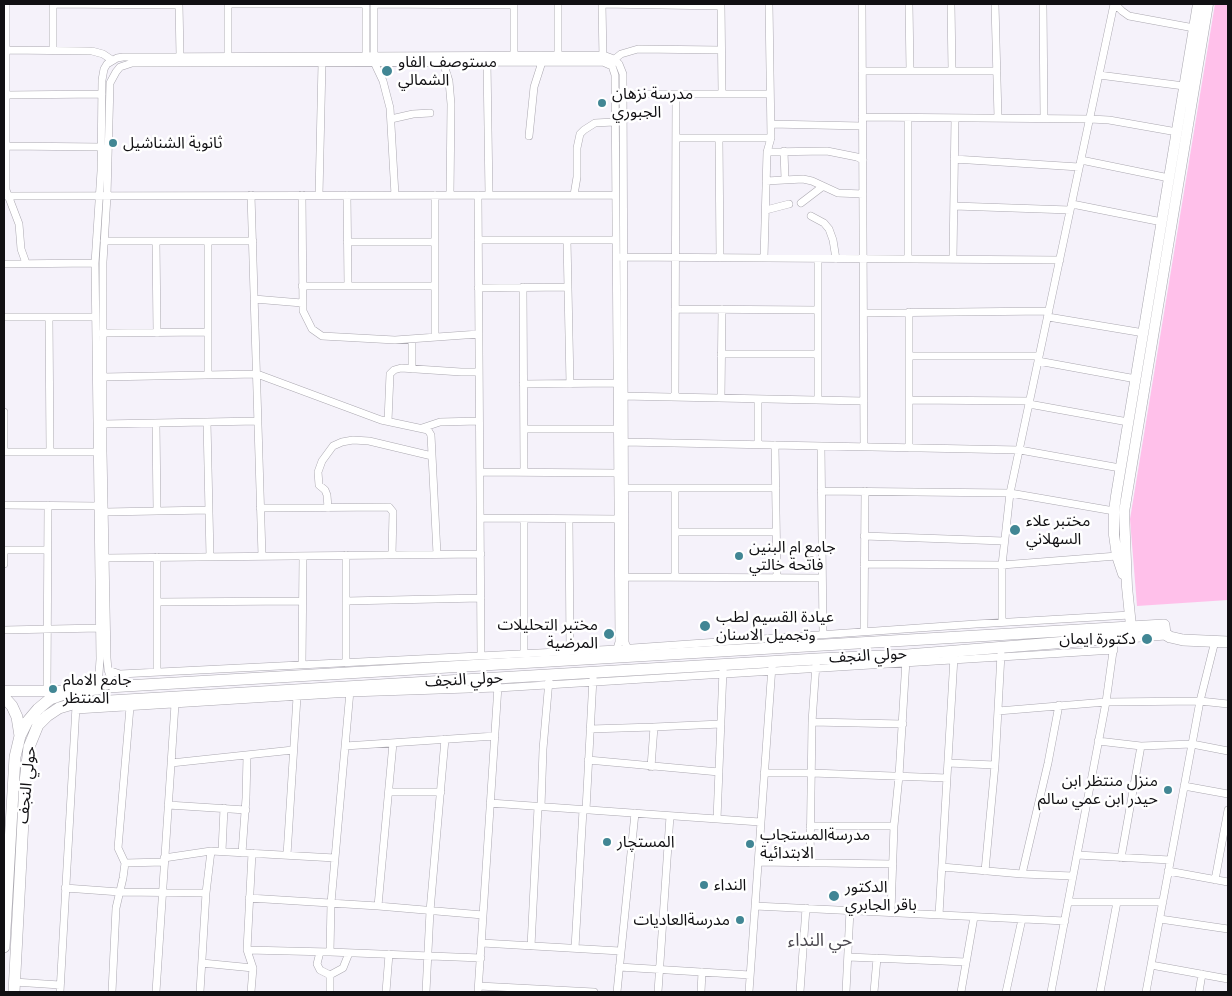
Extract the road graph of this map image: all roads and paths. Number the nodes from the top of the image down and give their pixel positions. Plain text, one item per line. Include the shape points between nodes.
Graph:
1 (6, 4) edge
2 (53, 4) edge
3 (179, 4) edge
4 (228, 4) edge
5 (272, 4) edge
6 (318, 4) edge
7 (366, 4) edge
8 (374, 4) edge
9 (424, 4) edge
10 (470, 4) edge
11 (514, 4) edge
12 (558, 4) edge
13 (602, 4) edge
14 (769, 4) edge
15 (862, 4) edge
16 (909, 4) edge
17 (951, 4) edge
18 (995, 4) edge
19 (1043, 4) edge
20 (1114, 4) edge
21 (1198, 4) edge
22 (1208, 4) edge
23 (721, 5) edge
24 (1194, 28) junction
25 (6, 50) junction
26 (721, 50) junction
27 (53, 51) junction
28 (180, 56) junction
29 (228, 56) junction
30 (514, 56) junction
31 (558, 56) junction
32 (370, 59) junction
33 (112, 60) junction
34 (607, 60) junction
35 (443, 62) junction
36 (487, 62) junction
37 (542, 62) junction
38 (322, 63) junction
39 (862, 71) junction
40 (910, 71) junction
41 (952, 71) junction
42 (997, 71) junction
43 (1099, 75) junction
44 (1184, 86) junction
45 (102, 94) junction
46 (614, 94) junction
47 (623, 94) junction
48 (676, 94) junction
49 (722, 94) junction
50 (770, 94) junction
51 (6, 95) junction
52 (430, 113) dead end
53 (862, 117) junction
54 (908, 118) junction
55 (955, 118) junction
56 (998, 118) junction
57 (1044, 118) junction
58 (1090, 118) junction
59 (391, 119) junction
60 (614, 122) junction
61 (771, 124) junction
62 (862, 126) junction
63 (1177, 132) junction
64 (529, 136) dead end
65 (676, 138) junction
66 (719, 138) junction
67 (771, 138) junction
68 (6, 146) junction
69 (102, 147) junction
70 (784, 151) junction
71 (767, 152) junction
72 (954, 159) junction
73 (863, 160) junction
74 (1080, 163) junction
75 (1169, 178) junction
76 (785, 180) junction
77 (766, 182) junction
78 (822, 187) junction
79 (863, 194) junction
80 (252, 195) junction
81 (302, 195) junction
82 (319, 195) junction
83 (347, 195) junction
84 (395, 195) junction
85 (435, 195) junction
86 (450, 195) junction
87 (478, 195) junction
88 (489, 195) junction
89 (574, 195) junction
90 (615, 195) junction
91 (6, 196) edge
92 (104, 196) junction
93 (801, 203) dead end
94 (789, 204) dead end
95 (954, 206) junction
96 (1071, 207) junction
97 (766, 210) junction
98 (811, 216) dead end
99 (1162, 222) junction
100 (478, 240) junction
101 (567, 240) junction
102 (615, 240) junction
103 (104, 241) junction
104 (156, 241) junction
105 (208, 241) junction
106 (253, 241) junction
107 (348, 242) junction
108 (435, 242) junction
109 (615, 257) junction
110 (624, 257) junction
111 (676, 258) junction
112 (720, 258) junction
113 (764, 258) junction
114 (818, 258) junction
115 (836, 259) junction
116 (863, 259) junction
117 (908, 259) junction
118 (953, 259) junction
119 (1060, 260) junction
120 (95, 262) junction
121 (4, 264) edge
122 (26, 264) junction
123 (302, 286) junction
124 (348, 286) junction
125 (435, 286) junction
126 (523, 287) junction
127 (568, 287) junction
128 (478, 288) junction
129 (254, 299) junction
130 (302, 303) junction
131 (675, 308) junction
132 (722, 309) junction
133 (818, 310) junction
134 (864, 312) junction
135 (909, 312) junction
136 (1048, 314) junction
137 (95, 316) junction
138 (4, 317) edge
139 (49, 317) junction
140 (208, 332) junction
141 (102, 333) junction
142 (158, 333) junction
143 (1144, 333) junction
144 (479, 334) junction
145 (435, 337) junction
146 (412, 339) junction
147 (721, 354) junction
148 (818, 354) junction
149 (909, 356) junction
150 (1039, 359) junction
151 (412, 369) junction
152 (479, 372) junction
153 (256, 374) junction
154 (208, 375) junction
155 (103, 377) junction
156 (1136, 379) junction
157 (616, 383) junction
158 (523, 384) junction
159 (570, 384) junction
160 (620, 396) junction
161 (675, 397) junction
162 (722, 398) junction
163 (758, 399) junction
164 (818, 400) junction
165 (909, 400) junction
166 (864, 401) junction
167 (1030, 402) junction
168 (4, 412) edge
169 (480, 420) junction
170 (258, 421) junction
171 (388, 421) junction
172 (207, 422) junction
173 (1128, 422) junction
174 (156, 423) junction
175 (103, 424) junction
176 (422, 428) junction
177 (524, 428) junction
178 (616, 429) junction
179 (624, 442) junction
180 (758, 444) junction
181 (775, 445) junction
182 (821, 446) junction
183 (864, 447) junction
184 (909, 448) junction
185 (1020, 450) junction
186 (4, 452) edge
187 (50, 452) junction
188 (100, 452) junction
189 (432, 456) junction
190 (1120, 468) junction
191 (480, 472) junction
192 (524, 472) junction
193 (616, 473) junction
194 (624, 488) junction
195 (675, 488) junction
196 (776, 488) junction
197 (821, 491) junction
198 (865, 491) junction
199 (1010, 493) junction
200 (4, 505) edge
201 (48, 505) junction
202 (98, 506) junction
203 (260, 508) junction
204 (328, 508) junction
205 (209, 510) junction
206 (157, 511) junction
207 (1114, 511) junction
208 (105, 512) junction
209 (480, 518) junction
210 (524, 519) junction
211 (569, 519) junction
212 (621, 519) junction
213 (675, 532) junction
214 (776, 532) junction
215 (864, 536) junction
216 (1004, 540) junction
217 (4, 550) edge
218 (48, 550) junction
219 (437, 554) junction
220 (480, 554) junction
221 (346, 555) junction
222 (392, 555) junction
223 (262, 556) junction
224 (303, 556) junction
225 (1117, 556) junction
226 (210, 557) junction
227 (105, 558) junction
228 (156, 558) junction
229 (4, 564) edge
230 (864, 564) junction
231 (1002, 565) junction
232 (621, 577) junction
233 (675, 577) junction
234 (777, 578) junction
235 (822, 578) junction
236 (1127, 587) junction
237 (481, 598) junction
238 (302, 601) junction
239 (346, 601) junction
240 (157, 602) junction
241 (1130, 621) junction
242 (1002, 622) junction
243 (100, 628) junction
244 (47, 629) junction
245 (1164, 629) junction
246 (4, 630) edge
247 (864, 631) junction
248 (823, 634) junction
249 (1115, 637) junction
250 (1214, 641) junction
251 (1228, 642) edge
252 (570, 650) junction
253 (1114, 650) junction
254 (629, 652) junction
255 (1001, 652) junction
256 (524, 653) junction
257 (615, 653) junction
258 (481, 655) junction
259 (954, 656) junction
260 (906, 659) junction
261 (346, 663) junction
262 (816, 663) junction
263 (302, 665) junction
264 (772, 666) junction
265 (457, 667) junction
266 (432, 668) junction
267 (723, 669) junction
268 (108, 670) junction
269 (157, 672) junction
270 (593, 677) junction
271 (549, 679) junction
272 (458, 680) junction
273 (432, 681) junction
274 (498, 683) junction
275 (114, 687) junction
276 (401, 687) junction
277 (96, 689) junction
278 (79, 690) junction
279 (350, 690) junction
280 (4, 691) edge
281 (47, 691) junction
282 (262, 695) junction
283 (4, 697) edge
284 (297, 697) junction
285 (1200, 701) junction
286 (1106, 702) junction
287 (175, 704) junction
288 (1228, 704) edge
289 (1059, 705) junction
290 (76, 706) junction
291 (130, 707) junction
292 (998, 711) junction
293 (812, 722) junction
294 (721, 724) junction
295 (903, 724) junction
296 (654, 727) junction
297 (590, 729) junction
298 (20, 736) junction
299 (495, 736) junction
300 (445, 739) junction
301 (1098, 741) junction
302 (394, 742) junction
303 (1192, 744) junction
304 (345, 746) junction
305 (1141, 746) junction
306 (294, 750) junction
307 (1228, 751) edge
308 (247, 756) junction
309 (588, 760) junction
310 (948, 763) junction
311 (171, 764) junction
312 (995, 765) junction
313 (651, 767) junction
314 (719, 772) junction
315 (764, 773) junction
316 (812, 773) junction
317 (899, 776) junction
318 (947, 778) junction
319 (1184, 786) junction
320 (389, 792) junction
321 (441, 792) junction
322 (1228, 794) edge
323 (490, 803) junction
324 (168, 805) junction
325 (539, 807) junction
326 (224, 808) junction
327 (246, 810) junction
328 (584, 810) junction
329 (1228, 810) edge
330 (635, 814) junction
331 (670, 816) junction
332 (717, 818) junction
333 (760, 822) junction
334 (810, 826) junction
335 (894, 826) junction
336 (211, 851) junction
337 (222, 851) junction
338 (242, 853) junction
339 (252, 853) junction
340 (287, 855) junction
341 (1077, 855) junction
342 (335, 858) junction
343 (1121, 858) junction
344 (164, 860) junction
345 (1170, 860) junction
346 (758, 862) junction
347 (125, 863) junction
348 (810, 863) junction
349 (893, 864) junction
350 (942, 867) junction
351 (985, 871) junction
352 (1168, 872) junction
353 (1022, 874) junction
354 (1073, 876) junction
355 (1215, 880) junction
356 (1228, 882) edge
357 (65, 888) junction
358 (120, 892) junction
359 (162, 892) junction
360 (206, 893) junction
361 (249, 898) junction
362 (1068, 902) junction
363 (1117, 902) junction
364 (1163, 902) junction
365 (331, 903) junction
366 (378, 906) junction
367 (755, 906) junction
368 (806, 908) junction
369 (850, 910) junction
370 (430, 911) junction
371 (892, 912) junction
372 (483, 915) junction
373 (940, 915) junction
374 (974, 916) junction
375 (1022, 919) junction
376 (1160, 919) junction
377 (6, 920) junction
378 (18, 921) junction
379 (1065, 921) junction
380 (1228, 929) edge
381 (4, 938) edge
382 (17, 939) junction
383 (482, 943) junction
384 (531, 946) junction
385 (4, 947) edge
386 (575, 948) junction
387 (246, 950) junction
388 (620, 951) junction
389 (320, 952) junction
390 (330, 952) junction
391 (349, 953) junction
392 (389, 954) junction
393 (429, 956) junction
394 (848, 957) junction
395 (481, 958) junction
396 (878, 958) junction
397 (966, 962) junction
398 (202, 963) junction
399 (1151, 966) junction
400 (619, 967) junction
401 (253, 968) junction
402 (660, 969) junction
403 (702, 972) junction
404 (1202, 974) junction
405 (330, 975) junction
406 (750, 975) junction
407 (1228, 979) edge
408 (14, 987) edge
409 (60, 988) edge
410 (479, 989) edge
411 (528, 991) edge
412 (112, 992) edge
413 (156, 992) edge
414 (200, 992) edge
415 (252, 992) edge
416 (330, 992) edge
417 (386, 992) edge
418 (426, 992) edge
419 (577, 992) edge
420 (594, 992) edge
421 (617, 992) edge
422 (658, 992) edge
423 (701, 992) edge
424 (749, 992) edge
425 (800, 992) edge
426 (846, 992) edge
427 (874, 992) edge
428 (961, 992) edge
429 (1006, 992) edge
430 (1051, 992) edge
431 (1100, 992) edge
432 (1146, 992) edge
433 (1199, 992) edge

1 - 25 street
2 - 3 street
2 - 27 street
3 - 28 street
4 - 5 street
4 - 29 street
5 - 6 street
6 - 7 street
7 - 32 street
8 - 9 street
8 - 32 street
9 - 10 street
10 - 11 street
11 - 30 street
12 - 31 street
13 - 23 street
13 - 34 street
14 - 50 street
15 - 39 street
16 - 40 street
17 - 41 street
18 - 42 street
19 - 57 street
20 - 24 street via 1126,15
20 - 43 street
21 - 24 street
22 - 236 street via 1125,502
23 - 26 street
24 - 44 street
25 - 27 street
25 - 51 street
26 - 34 street via 638,49
26 - 49 street
27 - 33 street via 98,52
28 - 29 street
28 - 33 street
29 - 32 street
30 - 31 street
30 - 32 street
31 - 34 street
32 - 35 street
32 - 38 street
32 - 59 street via 387,93
33 - 45 street via 104,69
34 - 37 street
34 - 46 street via 614,72
34 - 47 street via 619,64 622,70
35 - 36 street
35 - 86 street via 452,104
36 - 37 street
36 - 88 street
37 - 64 street via 534,88
38 - 82 street
38 - 92 street via 138,63 120,67 110,83
39 - 40 street
39 - 53 street
40 - 41 street
41 - 42 street
42 - 56 street
43 - 44 street
43 - 58 street
44 - 63 street
45 - 51 street
45 - 69 street
46 - 47 street
46 - 60 street
47 - 48 street
47 - 110 street
48 - 49 street
48 - 65 street
49 - 50 street
50 - 61 street
51 - 68 street
52 - 59 street
53 - 54 street
53 - 62 street
54 - 55 street
54 - 117 street
55 - 56 street
55 - 72 street
56 - 57 street
57 - 58 street
58 - 63 street
58 - 74 street
59 - 84 street
60 - 89 street via 595,122 580,134
60 - 90 street
61 - 62 street
61 - 67 street
62 - 73 street
63 - 75 street
65 - 66 street
65 - 111 street
66 - 67 street
66 - 112 street
67 - 71 street
68 - 69 street
68 - 91 street
69 - 92 street
70 - 71 street
70 - 73 street via 827,151
70 - 76 street
71 - 77 street
72 - 74 street
72 - 95 street
73 - 79 street
74 - 75 street
74 - 96 street
75 - 99 street
76 - 77 street
76 - 78 street via 803,179
77 - 97 street
78 - 79 street via 838,193
78 - 93 street
79 - 116 street
80 - 81 street
80 - 92 street
80 - 106 street
81 - 82 street
81 - 123 street
82 - 83 street
83 - 84 street
83 - 107 street
84 - 85 street
85 - 86 street
85 - 108 street
86 - 87 street
87 - 88 street
87 - 100 street
88 - 89 street
89 - 90 street
90 - 102 street
91 - 92 street
91 - 122 street via 19,224
92 - 103 street
92 - 120 street
94 - 97 street
95 - 96 street
95 - 118 street
96 - 99 street
96 - 119 street
97 - 113 street
98 - 115 street via 829,229
99 - 143 street
100 - 101 street
100 - 128 street
101 - 102 street
101 - 127 street
102 - 109 street
103 - 104 street
103 - 141 street
104 - 105 street
104 - 142 street
105 - 106 street
105 - 140 street
106 - 129 street
107 - 108 street
107 - 124 street
108 - 125 street
109 - 110 street
109 - 157 street
110 - 111 street
110 - 160 street
111 - 112 street
111 - 131 street
112 - 113 street
113 - 114 street
114 - 115 street
114 - 133 street
115 - 116 street
116 - 117 street
116 - 134 street
117 - 118 street
118 - 119 street
119 - 136 street
120 - 122 street
120 - 137 street
121 - 122 street
123 - 124 street
123 - 130 street
124 - 125 street
125 - 145 street
126 - 127 street
126 - 128 street
126 - 158 street
127 - 159 street
128 - 144 street
129 - 130 street
129 - 153 street
130 - 146 street via 306,321 322,336
131 - 132 street
131 - 161 street
132 - 133 street
132 - 147 street
133 - 148 street
134 - 135 street
134 - 166 street
135 - 136 street
135 - 149 street
136 - 143 street
136 - 150 street
137 - 139 street
137 - 188 street
138 - 139 street
139 - 187 street
140 - 142 street
140 - 154 street
141 - 142 street
141 - 155 street
143 - 156 street
144 - 145 street
144 - 152 street
145 - 146 street
146 - 151 street
147 - 148 street
147 - 162 street
148 - 164 street
149 - 150 street
149 - 165 street
150 - 156 street
150 - 167 street
151 - 152 street
151 - 171 street via 394,370 390,374
152 - 169 street
153 - 154 street
153 - 170 street
153 - 171 street
154 - 155 street
155 - 175 street
156 - 173 street
157 - 159 street
157 - 160 street
158 - 159 street
158 - 177 street
160 - 161 street
160 - 178 street
160 - 179 street
161 - 162 street
162 - 163 street
163 - 164 street
163 - 180 street
164 - 166 street
165 - 167 street
165 - 184 street
166 - 183 street
167 - 173 street
167 - 185 street
168 - 186 street
169 - 176 street via 440,422
169 - 191 street
170 - 172 street
170 - 203 street
171 - 176 street
172 - 174 street
172 - 205 street
173 - 190 street
174 - 175 street
174 - 206 street
175 - 188 street
176 - 189 street via 431,435
177 - 178 street
177 - 192 street
178 - 193 street
179 - 180 street
179 - 194 street
180 - 181 street
181 - 182 street
181 - 196 street
182 - 183 street
182 - 197 street
183 - 184 street
184 - 185 street
185 - 190 street
185 - 199 street
186 - 187 street
187 - 188 street
188 - 202 street
188 - 208 street
189 - 204 street via 369,441 353,440 334,446 318,472 319,485 327,495
189 - 219 street
190 - 207 street
191 - 192 street
191 - 209 street
192 - 193 street
193 - 212 street
194 - 195 street
194 - 212 street
195 - 196 street
195 - 213 street
196 - 214 street
197 - 198 street
197 - 235 street
198 - 199 street
198 - 215 street
199 - 207 street
199 - 216 street
200 - 201 street
201 - 202 street
201 - 218 street
202 - 243 street
203 - 204 street
203 - 223 street
204 - 222 street via 392,509
205 - 206 street
205 - 226 street
206 - 208 street
207 - 225 street
208 - 227 street
209 - 210 street
209 - 220 street
210 - 211 street
210 - 256 street
211 - 212 street
211 - 252 street
212 - 232 street
213 - 214 street
213 - 233 street
214 - 234 street
215 - 216 street
215 - 230 street
216 - 231 street
217 - 218 street
217 - 229 street
218 - 244 street
219 - 220 street
219 - 222 street
220 - 237 street
221 - 222 street
221 - 224 street
221 - 239 street
223 - 224 street
223 - 226 street
224 - 238 street
225 - 231 street
225 - 236 street
226 - 228 street
227 - 228 street
227 - 268 street
228 - 240 street
230 - 231 street
230 - 247 street
231 - 242 street
232 - 233 street
232 - 254 street
232 - 257 street
233 - 234 street
234 - 235 street
235 - 248 street
236 - 241 street
237 - 239 street
237 - 258 street
238 - 240 street
238 - 263 street
239 - 261 street
240 - 269 street
241 - 242 street
241 - 245 main road, حولي النجف
241 - 254 main road, حولي النجف
242 - 247 street
243 - 244 street
243 - 277 street via 100,667
244 - 246 street
244 - 281 street
245 - 249 main road, حولي النجف
245 - 250 main road, حولي النجف via 1177,639
247 - 248 street
248 - 254 street
249 - 253 street
249 - 255 main road, حولي النجف
250 - 251 main road, حولي النجف
250 - 285 street
252 - 256 street
252 - 257 street
253 - 255 street
253 - 286 street
254 - 257 main road, حولي النجف
255 - 259 main road, حولي النجف
255 - 292 street
256 - 258 street
257 - 265 main road, حولي النجف
258 - 261 street
259 - 260 main road, حولي النجف
259 - 310 street
260 - 262 main road, حولي النجف
260 - 295 street
261 - 263 street
262 - 264 main road, حولي النجف
262 - 293 street
263 - 269 street
264 - 267 main road, حولي النجف
264 - 315 street
265 - 266 main road, حولي النجف
265 - 272 main road via 455,675
266 - 273 main road via 435,675
266 - 275 main road, حولي النجف
267 - 270 main road, حولي النجف
267 - 294 street
268 - 269 street via 120,674
268 - 275 street
270 - 271 main road, حولي النجف
270 - 297 street
271 - 274 main road, حولي النجف
271 - 325 street
272 - 273 main road, حولي النجف
272 - 274 main road, حولي النجف
273 - 276 main road, حولي النجف
274 - 276 street
274 - 299 street
275 - 277 main road, حولي النجف
276 - 279 main road, حولي النجف
277 - 278 main road, حولي النجف
278 - 281 street
278 - 298 main road, حولي النجف via 50,699 27,722
279 - 282 main road, حولي النجف
279 - 284 street
279 - 304 street
280 - 281 street
282 - 284 street
282 - 287 street
282 - 290 main road, حولي النجف
283 - 298 main road via 17,717
284 - 306 street
285 - 286 street
285 - 288 street
285 - 303 street
286 - 289 street
286 - 301 street
287 - 291 street
287 - 311 street
289 - 292 street
289 - 353 street
290 - 291 street
290 - 357 street
290 - 378 main road, حولي النجف via 59,708 47,716 38,726 29,746
291 - 347 street via 118,848
292 - 312 street
293 - 295 street
293 - 316 street
294 - 296 street
294 - 314 street
295 - 317 street
296 - 297 street
296 - 313 street
297 - 309 street
298 - 377 main road, حولي النجف via 15,757
299 - 300 street
299 - 323 street
300 - 302 street
300 - 321 street
301 - 305 street
301 - 341 street
302 - 304 street
302 - 320 street
303 - 305 street
303 - 307 street
303 - 319 street
304 - 342 street
305 - 343 street
306 - 308 street
306 - 340 street
308 - 311 street
308 - 327 street
309 - 313 street
309 - 328 street
310 - 312 street
310 - 318 street
311 - 324 street
312 - 351 street
313 - 314 street
314 - 332 street
315 - 316 street
315 - 333 street
316 - 317 street
316 - 334 street
317 - 318 street
317 - 335 street
318 - 350 street
319 - 322 street
319 - 345 street
320 - 321 street
320 - 366 street
321 - 370 street
323 - 325 street
323 - 372 street
324 - 326 street
324 - 344 street
325 - 328 street
325 - 384 street
326 - 327 street
326 - 337 street
327 - 338 street
328 - 330 street
328 - 386 street
329 - 355 street
330 - 331 street
330 - 388 street
331 - 332 street
331 - 402 street
332 - 333 street
333 - 346 street
334 - 335 street
334 - 348 street
335 - 349 street
336 - 337 street
336 - 344 street
336 - 360 street
337 - 338 street
338 - 339 street
339 - 340 street
339 - 361 street
340 - 342 street
341 - 343 street
341 - 354 street
342 - 365 street
343 - 345 street
344 - 347 street
344 - 359 street
345 - 352 street
346 - 348 street
346 - 367 street
347 - 358 street
348 - 349 street
349 - 371 street
350 - 351 street
350 - 373 street
351 - 353 street
352 - 355 street
352 - 364 street
353 - 354 street
354 - 362 street
355 - 356 street
357 - 358 street
357 - 409 street
358 - 359 street
358 - 412 street via 116,908
359 - 360 street
359 - 413 street
360 - 398 street
361 - 365 street
361 - 387 street
362 - 363 street
362 - 379 street
363 - 364 street
363 - 431 street
364 - 376 street
365 - 366 street
365 - 390 street
366 - 370 street
367 - 368 street
367 - 406 street
368 - 369 street
368 - 425 street
369 - 371 street
369 - 394 street
370 - 372 street
370 - 393 street
371 - 373 street
372 - 383 street
373 - 374 street
374 - 375 street
374 - 397 street
375 - 379 street
375 - 429 street
376 - 380 street
376 - 399 street
377 - 378 main road via 13,924
377 - 381 main road, حولي النجف
378 - 382 main road, حولي النجف
379 - 430 street
381 - 382 main road via 11,935
381 - 385 main road, حولي النجف
382 - 408 main road, حولي النجف
383 - 384 street
383 - 395 street
384 - 386 street
386 - 388 street
387 - 389 street
387 - 401 street
388 - 400 street
389 - 390 street
389 - 405 street via 317,964 320,970
390 - 391 street
391 - 392 street
391 - 405 street via 343,968
392 - 393 street
392 - 417 street
393 - 395 street
393 - 418 street
394 - 396 street
394 - 426 street
395 - 410 street
396 - 397 street
396 - 427 street
397 - 428 street
398 - 401 street
398 - 414 street
399 - 404 street
399 - 432 street
400 - 402 street
400 - 421 street
401 - 415 street
402 - 403 street
402 - 422 street
403 - 406 street
403 - 423 street
404 - 407 street
404 - 433 street
405 - 416 street
406 - 424 street
408 - 409 street
410 - 411 street
411 - 419 street
419 - 420 street

